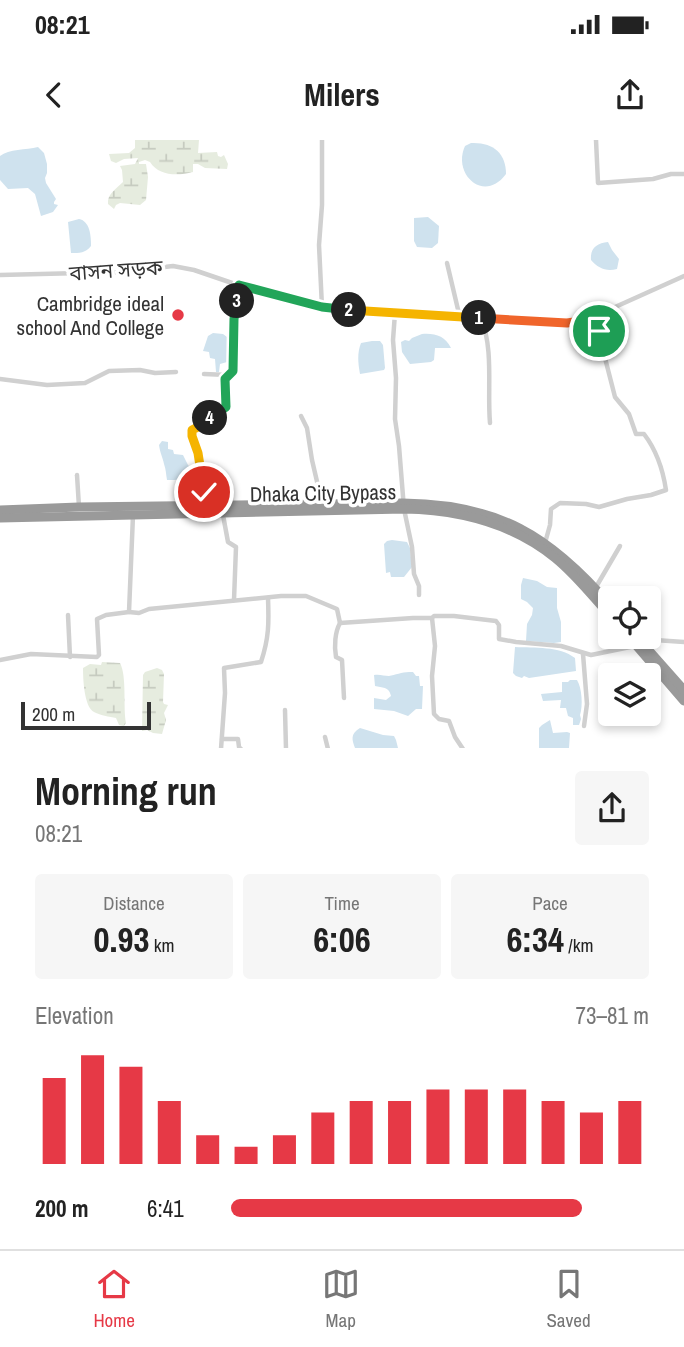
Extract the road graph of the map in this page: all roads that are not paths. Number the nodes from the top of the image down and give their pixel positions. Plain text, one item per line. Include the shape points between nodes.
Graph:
1 (322, 140) edge
2 (596, 140) edge
3 (684, 174) edge
4 (446, 263) dead end
5 (0, 275) edge
6 (684, 276) edge
7 (239, 285) junction
8 (322, 307) junction
9 (395, 313) junction
10 (460, 318) junction
11 (481, 318) junction
12 (595, 319) junction
13 (176, 372) dead end
14 (204, 374) dead end
15 (229, 375) junction
16 (0, 379) edge
17 (301, 416) dead end
18 (490, 423) dead end
19 (77, 475) dead end
20 (322, 504) junction
21 (403, 506) junction
22 (205, 507) junction
23 (79, 508) junction
24 (0, 510) edge
25 (223, 513) junction
26 (132, 514) junction
27 (0, 518) edge
28 (545, 543) junction
29 (620, 545) dead end
30 (595, 588) junction
31 (598, 591) edge
32 (419, 595) dead end
33 (268, 598) junction
34 (234, 600) junction
35 (598, 603) edge
36 (129, 612) junction
37 (68, 615) dead end
38 (432, 618) junction
39 (340, 622) junction
40 (661, 640) edge
41 (684, 642) edge
42 (609, 649) edge
43 (644, 649) edge
44 (646, 649) edge
45 (583, 653) junction
46 (70, 657) junction
47 (0, 660) edge
48 (684, 690) edge
49 (344, 698) dead end
50 (684, 701) edge
51 (285, 709) dead end
52 (584, 726) dead end
53 (325, 737) dead end
54 (222, 739) junction
55 (221, 748) edge
56 (240, 748) edge
57 (286, 748) edge
58 (328, 748) edge
59 (463, 748) edge

1 - 8 street
2 - 3 street via 598,183
4 - 10 street
5 - 7 street, বাসন সড়ক via 173,266
6 - 12 street
7 - 8 street, বাসন সড়ক
7 - 15 street via 235,362
8 - 9 street, বাসন সড়ক
9 - 10 street, বাসন সড়ক
9 - 21 street via 395,419
10 - 11 street, বাসন সড়ক
11 - 12 street, বাসন সড়ক via 567,323
11 - 18 street via 488,349
12 - 28 street via 615,397 629,414 636,434 648,438 666,490 599,507 560,503 551,509
13 - 16 street via 109,371 85,383 47,385
14 - 15 street
15 - 22 street via 225,379 226,407 192,430
17 - 20 street
19 - 23 street
20 - 21 highway
20 - 22 highway
21 - 25 highway, Dhaka City Bypass
21 - 28 highway via 448,505 472,510 523,529
21 - 32 street
21 - 35 highway, Dhaka City Bypass via 472,517 519,534 556,558
22 - 23 highway
23 - 24 highway
25 - 26 highway, Dhaka City Bypass
25 - 34 street via 228,542 236,547
26 - 27 highway, Dhaka City Bypass
26 - 36 street
28 - 30 highway
29 - 30 street
30 - 31 highway
33 - 34 street
33 - 39 street via 306,597 337,609
33 - 54 street via 270,628 261,662 224,668
34 - 36 street
36 - 46 street via 97,619 97,657
37 - 46 street
38 - 39 street
38 - 45 street via 496,621 499,639
38 - 59 street via 434,714 449,721
39 - 49 street via 335,651 342,660
40 - 41 street
42 - 45 street
43 - 50 highway
44 - 48 highway
45 - 52 street
46 - 47 street via 31,654
51 - 57 street
53 - 58 street
54 - 55 street
54 - 56 street via 238,739

